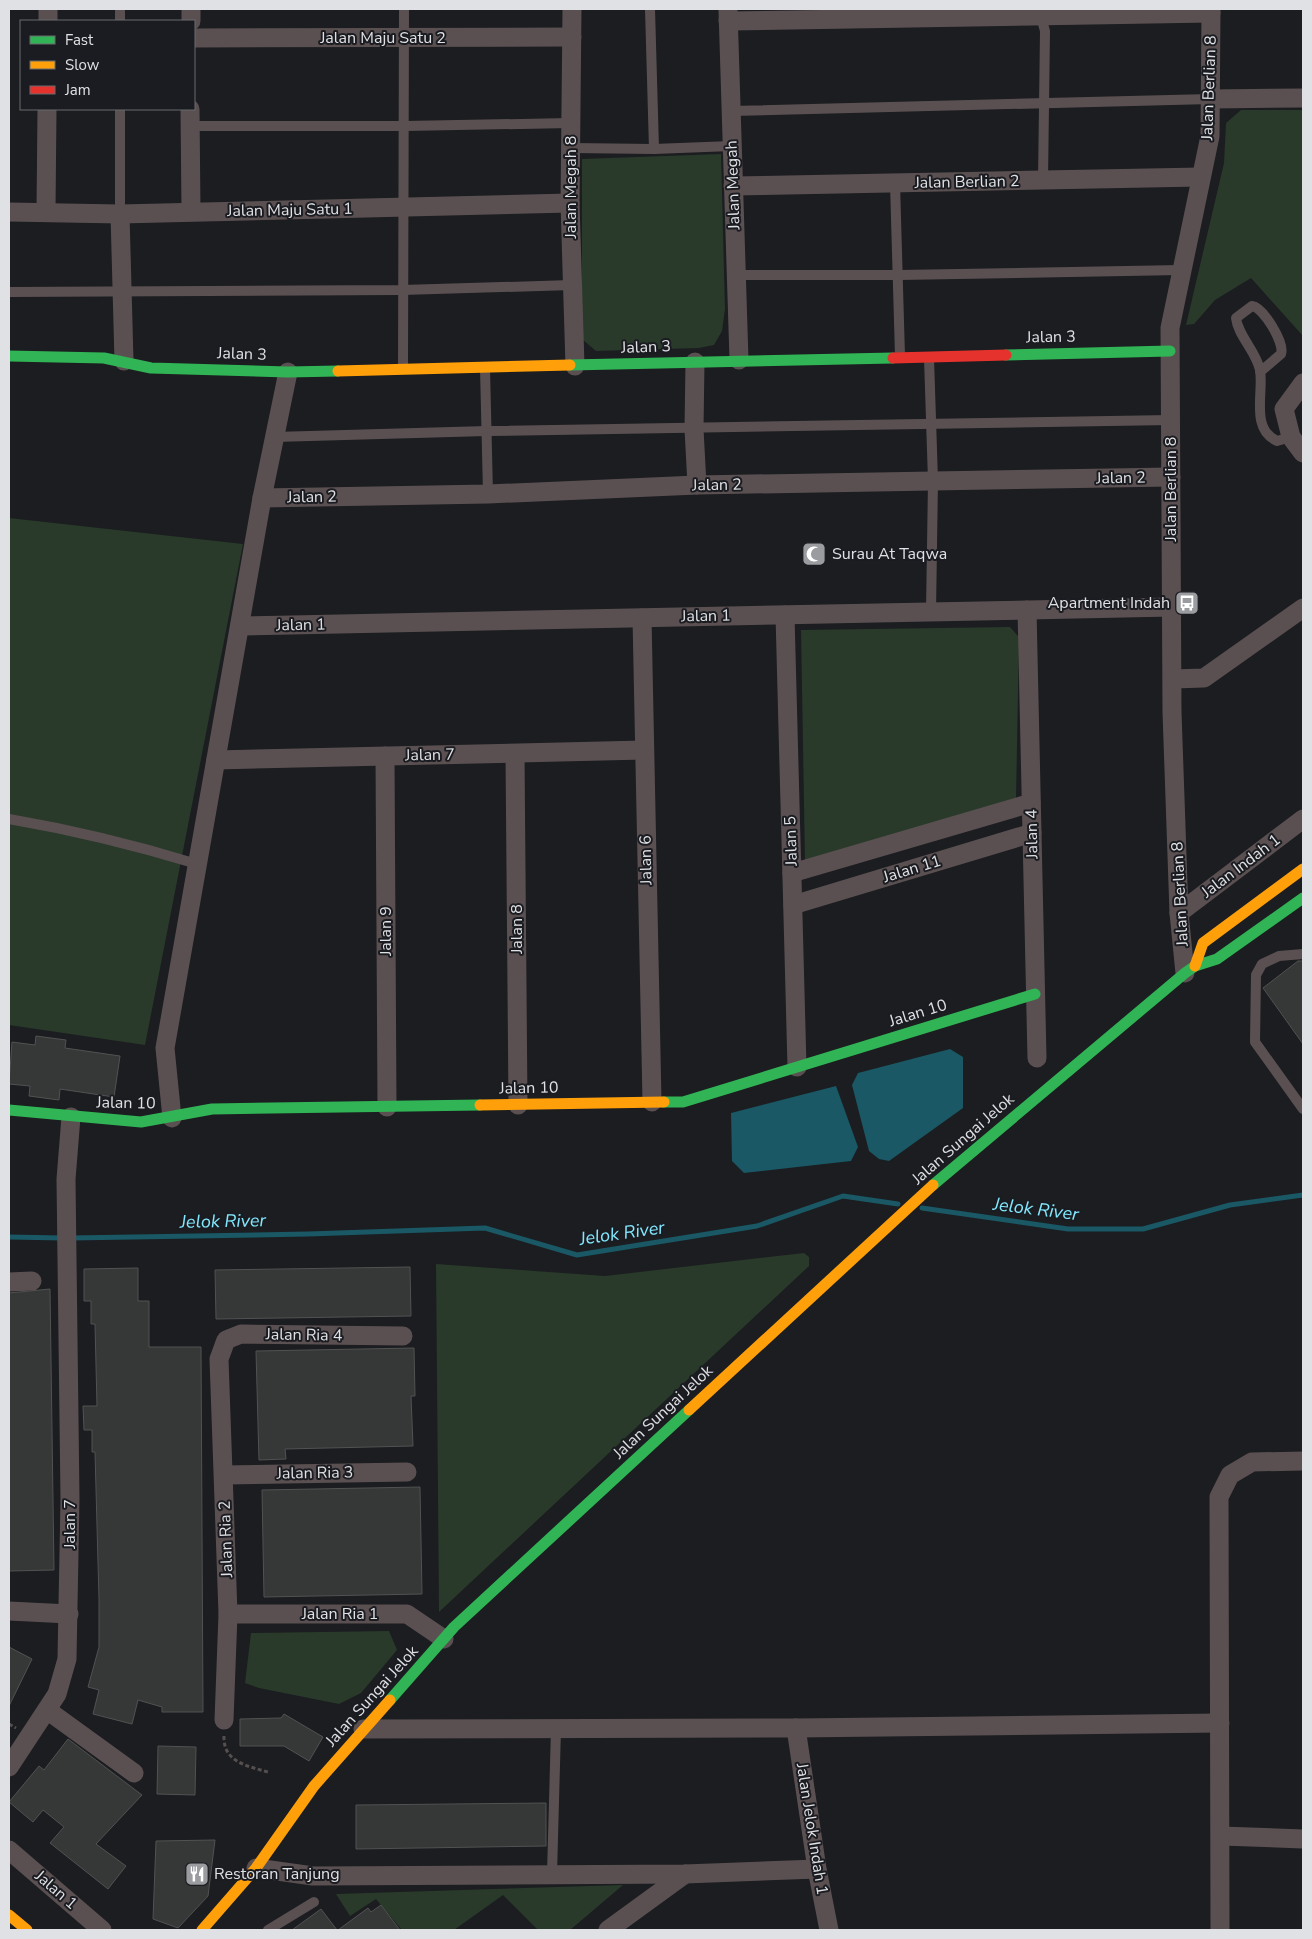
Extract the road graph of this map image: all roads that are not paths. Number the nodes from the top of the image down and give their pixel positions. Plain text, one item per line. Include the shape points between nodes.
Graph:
1 (404, 9) edge
2 (572, 9) edge
3 (650, 9) edge
4 (1211, 11) edge
5 (1040, 13) edge
6 (728, 15) edge
7 (572, 37) junction
8 (195, 38) edge
9 (404, 39) junction
10 (1303, 98) edge
11 (1211, 99) junction
12 (1044, 103) junction
13 (47, 110) edge
14 (120, 110) edge
15 (731, 111) junction
16 (190, 117) edge
17 (571, 123) junction
18 (405, 126) junction
19 (731, 146) junction
20 (571, 148) junction
21 (654, 149) junction
22 (1201, 178) junction
23 (1043, 180) junction
24 (895, 183) junction
25 (733, 186) junction
26 (570, 203) junction
27 (404, 208) junction
28 (46, 211) junction
29 (191, 211) junction
30 (9, 212) edge
31 (120, 214) junction
32 (1181, 270) junction
33 (736, 275) junction
34 (899, 276) junction
35 (572, 285) junction
36 (402, 290) junction
37 (9, 292) edge
38 (123, 293) junction
39 (1170, 351) junction
40 (9, 356) edge
41 (900, 356) junction
42 (929, 356) junction
43 (124, 360) junction
44 (738, 360) junction
45 (695, 362) junction
46 (575, 366) junction
47 (485, 367) junction
48 (403, 369) junction
49 (288, 372) junction
50 (1260, 372) junction
51 (1303, 383) edge
52 (1171, 420) junction
53 (930, 424) junction
54 (694, 429) junction
55 (487, 431) junction
56 (274, 437) junction
57 (1291, 437) junction
58 (1303, 452) edge
59 (1171, 477) junction
60 (932, 481) junction
61 (697, 485) junction
62 (488, 494) junction
63 (262, 498) junction
64 (1172, 607) junction
65 (1303, 608) edge
66 (1027, 610) junction
67 (932, 612) junction
68 (785, 615) junction
69 (642, 618) junction
70 (240, 626) junction
71 (1173, 679) junction
72 (644, 750) junction
73 (515, 754) junction
74 (385, 756) junction
75 (216, 760) junction
76 (1031, 803) junction
77 (9, 819) edge
78 (1303, 819) edge
79 (1032, 833) junction
80 (197, 864) junction
81 (1303, 869) edge
82 (792, 873) junction
83 (1303, 898) edge
84 (793, 905) junction
85 (1179, 913) junction
86 (1303, 954) edge
87 (1190, 969) junction
88 (1035, 994) junction
89 (1037, 1058) dead end
90 (797, 1067) junction
91 (652, 1102) junction
92 (518, 1105) junction
93 (387, 1107) junction
94 (1303, 1109) edge
95 (9, 1110) edge
96 (70, 1117) junction
97 (172, 1118) junction
98 (32, 1281) dead end
99 (9, 1282) edge
100 (403, 1336) dead end
101 (219, 1359) joint
102 (1303, 1461) edge
103 (407, 1472) dead end
104 (224, 1475) junction
105 (9, 1610) edge
106 (69, 1614) junction
107 (228, 1614) junction
108 (444, 1639) junction
109 (47, 1710) junction
110 (224, 1720) dead end
111 (1220, 1723) junction
112 (796, 1728) junction
113 (363, 1729) junction
114 (556, 1729) junction
115 (9, 1767) edge
116 (134, 1773) dead end
117 (1222, 1836) junction
118 (1303, 1839) edge
119 (9, 1850) edge
120 (256, 1868) junction
121 (817, 1869) junction
122 (552, 1874) junction
123 (685, 1874) junction
124 (314, 1902) dead end
125 (9, 1916) edge
126 (27, 1930) edge
127 (102, 1930) edge
128 (202, 1930) edge
129 (268, 1930) edge
130 (608, 1930) edge
131 (829, 1930) edge
132 (1220, 1930) edge

1 - 9 lane
2 - 7 street, Jalan Megah 8
3 - 21 lane
4 - 5 street
4 - 11 street, Jalan Berlian 8
5 - 6 street
5 - 12 lane via 1045,31
6 - 15 street, Jalan Megah
7 - 9 street, Jalan Maju Satu 2
7 - 17 street, Jalan Megah 8
8 - 9 street, Jalan Maju Satu 2
9 - 18 lane
10 - 11 street
11 - 12 lane
11 - 22 street, Jalan Berlian 8 via 1210,136
12 - 15 lane
12 - 23 lane
13 - 28 street
14 - 31 lane
15 - 19 street, Jalan Megah
16 - 18 lane
16 - 29 street
17 - 18 lane
17 - 20 street, Jalan Megah 8
18 - 27 lane
19 - 21 lane
19 - 25 street, Jalan Megah
20 - 21 lane
20 - 26 street, Jalan Megah 8
22 - 23 street, Jalan Berlian 2
22 - 32 street, Jalan Berlian 8
23 - 24 street, Jalan Berlian 2
24 - 25 street, Jalan Berlian 2
24 - 34 lane
25 - 33 street, Jalan Megah
26 - 27 street, Jalan Maju Satu 1
26 - 35 street, Jalan Megah 8
27 - 29 street, Jalan Maju Satu 1
27 - 36 lane
28 - 30 street, Jalan Maju Satu 1
28 - 31 street, Jalan Maju Satu 1
29 - 31 street, Jalan Maju Satu 1
31 - 38 street
32 - 34 lane
32 - 39 street, Jalan Berlian 8 via 1170,328
33 - 34 lane
33 - 44 street, Jalan Megah
34 - 41 lane
35 - 36 lane
35 - 46 street, Jalan Megah 8
36 - 38 lane
36 - 48 lane
37 - 38 lane
38 - 43 street
39 - 42 street, Jalan 3
39 - 52 street, Jalan Berlian 8
40 - 43 street, Jalan 3
41 - 42 street, Jalan 3
41 - 44 street, Jalan 3
42 - 53 lane
43 - 49 street, Jalan 3 via 151,368
44 - 45 street, Jalan 3
45 - 46 street, Jalan 3
45 - 54 street
46 - 47 street, Jalan 3
47 - 48 street, Jalan 3
47 - 55 lane
48 - 49 street, Jalan 3
49 - 56 street
50 - 50 lane via 1255,353 1236,318 1252,306 1261,310 1282,344 1281,354
50 - 57 lane via 1262,422 1271,438 1277,441
51 - 57 street via 1284,410
52 - 53 lane
52 - 59 street, Jalan Berlian 8
53 - 54 lane
53 - 60 lane
54 - 55 lane
54 - 61 street
55 - 56 lane
55 - 62 lane
56 - 63 street
57 - 58 street
59 - 60 street, Jalan 2
59 - 64 street, Jalan Berlian 8
60 - 61 street, Jalan 2
60 - 67 lane
61 - 62 street, Jalan 2
62 - 63 street, Jalan 2
63 - 70 street
64 - 66 street, Jalan 1
64 - 71 street, Jalan Berlian 8
65 - 71 street via 1204,678
66 - 67 street, Jalan 1
66 - 76 street, Jalan 4
67 - 68 street, Jalan 1
68 - 69 street, Jalan 1
68 - 82 street, Jalan 5
69 - 70 street, Jalan 1
69 - 72 street, Jalan 6
70 - 75 street
71 - 85 street, Jalan Berlian 8
72 - 73 street, Jalan 7
72 - 91 street, Jalan 6
73 - 74 street, Jalan 7
73 - 92 street, Jalan 8
74 - 75 street, Jalan 7
74 - 93 street, Jalan 9
75 - 80 street
76 - 79 street, Jalan 4
76 - 82 street, Jalan 11
77 - 80 lane via 61,828
78 - 85 street, Jalan Indah 1
79 - 84 street, Jalan 11
79 - 88 street, Jalan 4
80 - 97 street via 165,1048
81 - 87 street, Jalan Sungai Jelok via 1203,943
82 - 84 street, Jalan 5
83 - 87 street, Jalan Sungai Jelok via 1217,959
84 - 90 street, Jalan 5
85 - 87 street, Jalan Berlian 8
86 - 94 lane via 1278,956 1262,964 1256,975 1254,1042
87 - 108 street, Jalan Sungai Jelok via 932,1186
88 - 89 street, Jalan 4
88 - 90 street, Jalan 10
90 - 91 street, Jalan 10 via 683,1102
91 - 92 street, Jalan 10
92 - 93 street, Jalan 10
93 - 97 street, Jalan 10 via 212,1109
95 - 96 street, Jalan 10
96 - 97 street, Jalan 10 via 141,1122
96 - 106 street, Jalan 7 via 66,1179
98 - 99 street
100 - 101 street, Jalan Ria 4 via 241,1334 226,1340
101 - 104 street, Jalan Ria 2
102 - 111 street via 1252,1462 1230,1475 1219,1497
103 - 104 street, Jalan Ria 3
104 - 107 street, Jalan Ria 2
105 - 106 street
106 - 109 street, Jalan 7 via 67,1659 57,1694
107 - 108 street, Jalan Ria 1 via 407,1614
107 - 110 street, Jalan Ria 2
108 - 113 street, Jalan Sungai Jelok
109 - 115 street, Jalan 7
109 - 116 street
111 - 112 street
111 - 117 street
112 - 114 street
112 - 121 street, Jalan Jelok Indah 1
113 - 114 street
113 - 120 street, Jalan Sungai Jelok via 314,1786
114 - 122 lane
117 - 118 street
117 - 132 street
119 - 127 street, Jalan 1
120 - 122 street via 314,1876
120 - 128 street, Jalan Sungai Jelok
121 - 123 street
121 - 131 street, Jalan Jelok Indah 1
122 - 123 street
123 - 130 street
124 - 129 lane
125 - 126 street

